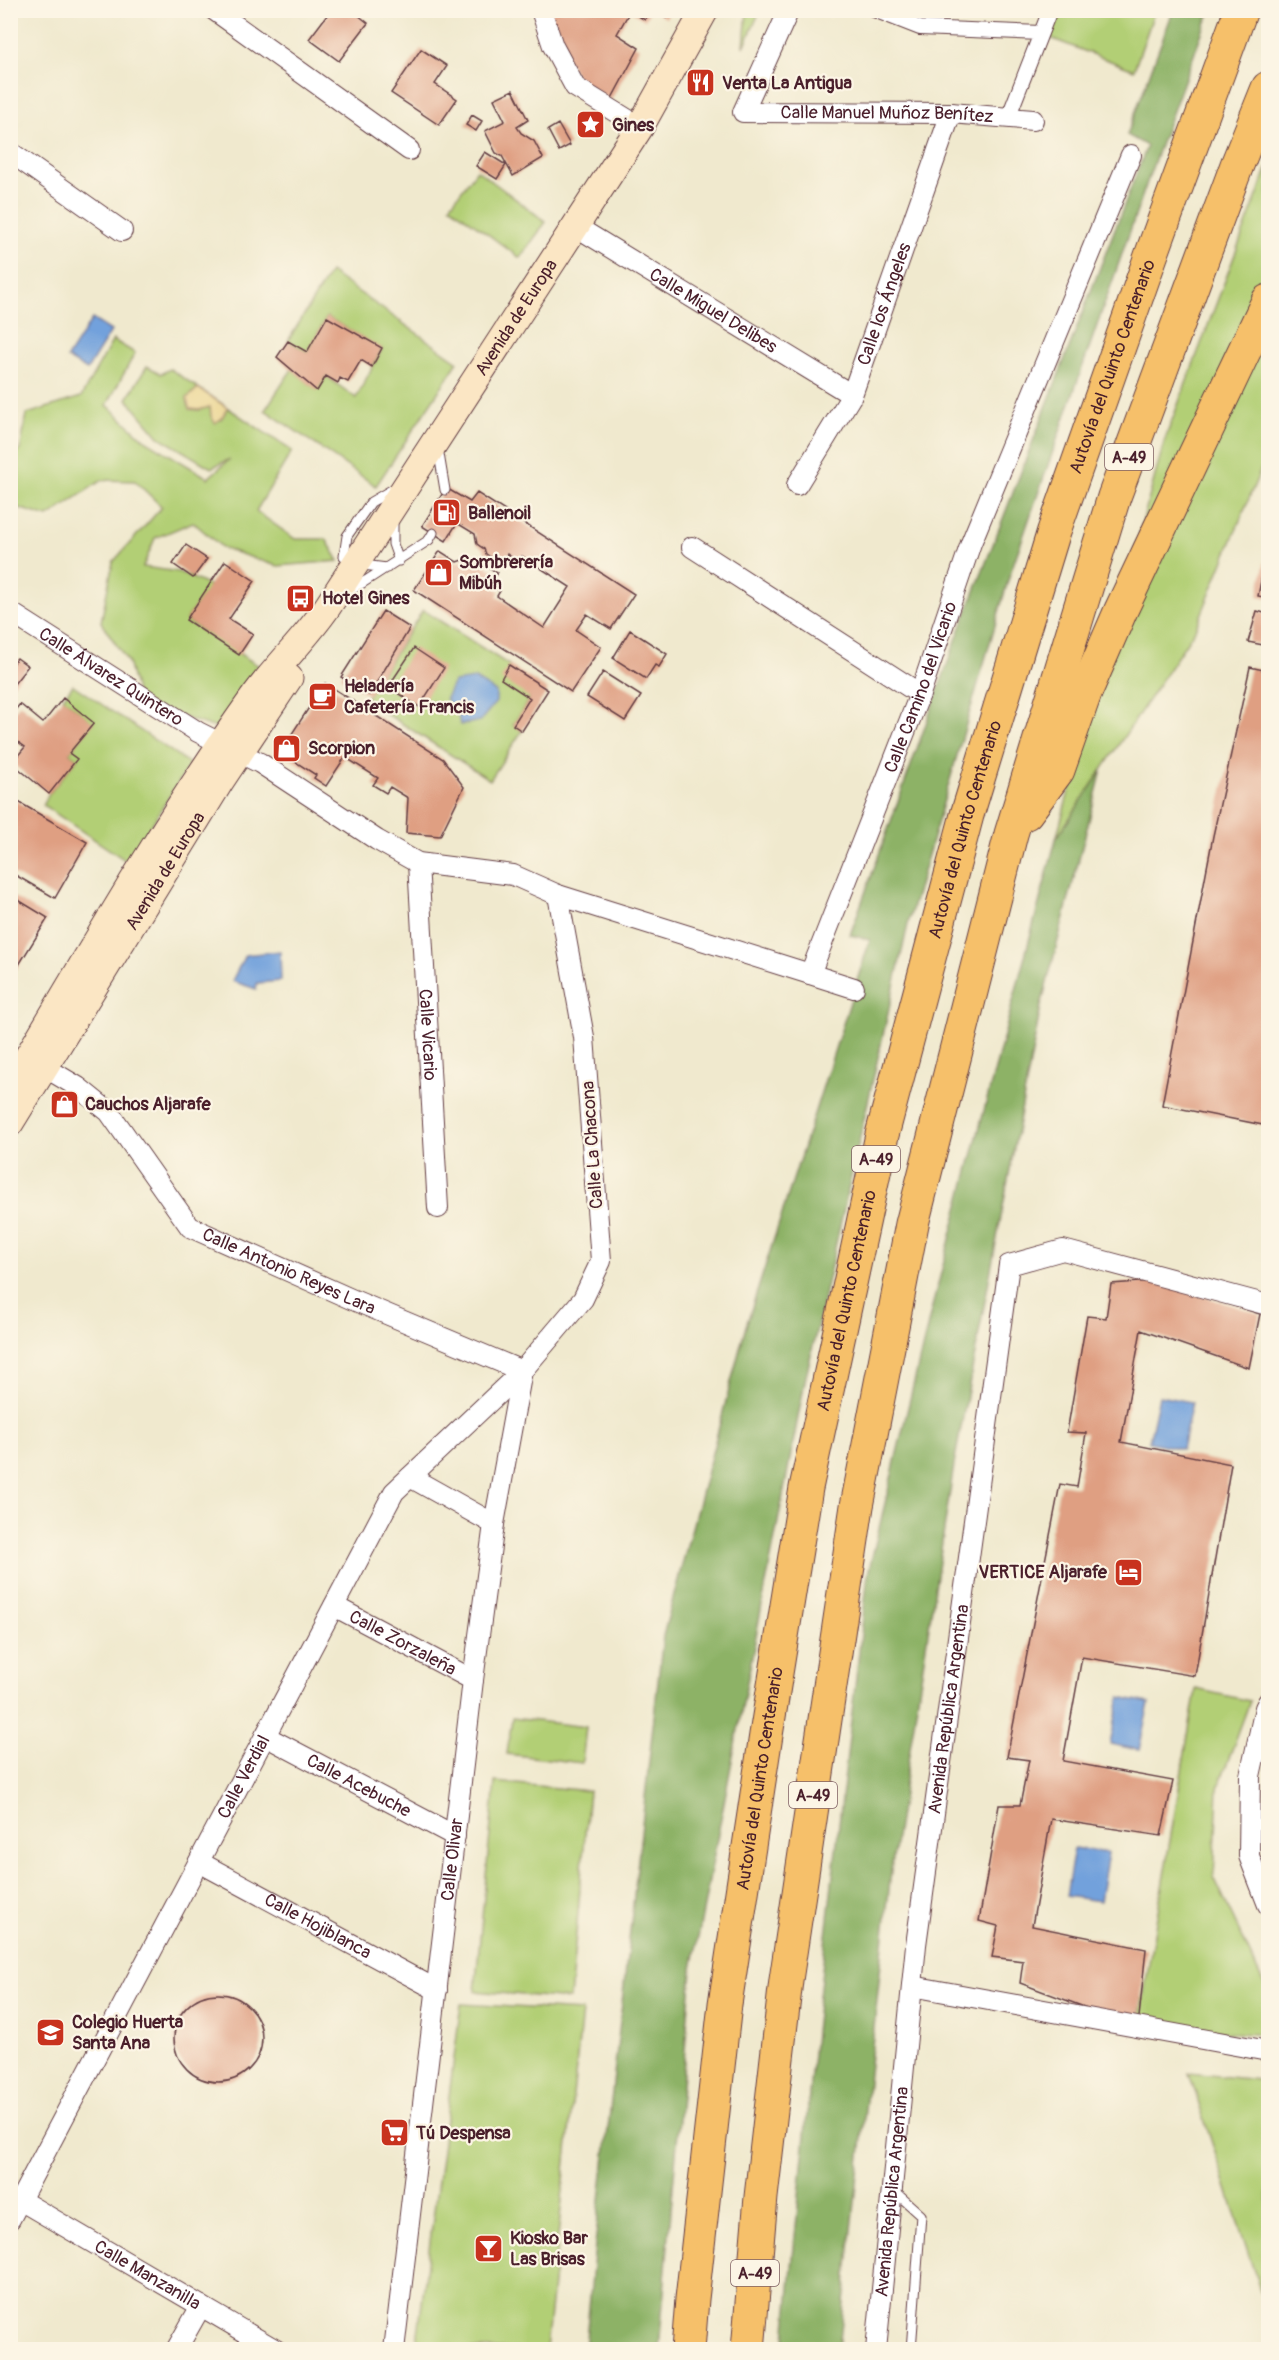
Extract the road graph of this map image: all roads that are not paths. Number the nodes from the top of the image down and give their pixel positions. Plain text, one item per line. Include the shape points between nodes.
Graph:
1 (214, 10) edge
2 (541, 10) edge
3 (705, 10) edge
4 (789, 10) edge
5 (874, 10) edge
6 (1050, 10) edge
7 (1241, 10) edge
8 (1041, 33) junction
9 (1269, 88) edge
10 (951, 113) junction
11 (1008, 118) junction
12 (1033, 120) dead end
13 (640, 127) junction
14 (409, 150) dead end
15 (10, 152) edge
16 (1131, 155) dead end
17 (575, 226) junction
18 (122, 231) dead end
19 (1269, 301) edge
20 (852, 395) junction
21 (436, 440) junction
22 (411, 478) junction
23 (797, 485) dead end
24 (445, 490) dead end
25 (394, 503) junction
26 (433, 533) dead end
27 (692, 548) dead end
28 (399, 561) junction
29 (355, 564) junction
30 (387, 568) junction
31 (10, 612) edge
32 (323, 612) junction
33 (920, 694) junction
34 (231, 749) junction
35 (1011, 834) junction
36 (418, 863) junction
37 (558, 895) junction
38 (810, 974) junction
39 (854, 988) dead end
40 (61, 1000) junction
41 (46, 1068) junction
42 (10, 1087) edge
43 (10, 1123) edge
44 (438, 1208) dead end
45 (1269, 1305) edge
46 (522, 1371) junction
47 (410, 1477) junction
48 (494, 1524) junction
49 (334, 1606) junction
50 (473, 1680) junction
51 (1269, 1702) edge
52 (265, 1736) junction
53 (455, 1836) junction
54 (199, 1862) junction
55 (1269, 1905) edge
56 (912, 1986) junction
57 (436, 1990) junction
58 (1269, 2051) edge
59 (892, 2190) junction
60 (20, 2200) junction
61 (10, 2219) edge
62 (201, 2306) junction
63 (176, 2349) edge
64 (276, 2349) edge
65 (394, 2349) edge
66 (688, 2349) edge
67 (748, 2349) edge
68 (876, 2349) edge
69 (911, 2349) edge

1 - 14 street
2 - 13 street via 553,46 575,87
3 - 13 main road, Avenida de Europa
4 - 10 street, Calle Manuel Muñoz Benítez via 743,112
5 - 8 street via 920,28
6 - 8 street
7 - 66 highway, Autovía del Quinto Centenario / A-49 via 1054,531 967,815 882,1135 806,1488 766,1735 725,2004
8 - 11 street
9 - 35 highway, A-49 via 1114,497
10 - 11 street, Calle Manuel Muñoz Benítez
10 - 20 street, Calle los Ángeles
11 - 12 street, Calle Manuel Muñoz Benítez
13 - 17 main road, Avenida de Europa
15 - 18 street
16 - 33 street, Calle Camino del Vicario via 970,543
17 - 20 street, Calle Miguel Delibes
17 - 21 main road, Avenida de Europa
19 - 35 highway via 1121,610 1085,693 1058,770
20 - 23 street, Calle los Ángeles
21 - 22 main road, Avenida de Europa
21 - 24 lane
22 - 25 main road, Avenida de Europa
22 - 29 lane via 371,502 347,537 344,556
25 - 28 lane via 393,544
25 - 29 main road, Avenida de Europa
26 - 28 lane
27 - 33 street
28 - 30 lane
29 - 30 lane
29 - 32 main road, Avenida de Europa
30 - 32 lane
31 - 34 street, Calle Álvarez Quintero
32 - 34 main road, Avenida de Europa via 293,672
32 - 34 main road, Avenida de Europa via 252,700
33 - 38 street, Calle Camino del Vicario
34 - 36 street, Calle Álvarez Quintero
34 - 40 main road, Avenida de Europa
34 - 41 main road, Avenida de Europa via 137,897 131,923
35 - 67 highway, A-49 via 912,1224 857,1506 786,1980
36 - 37 street via 513,875
36 - 44 street, Calle Vicario
37 - 38 street
37 - 46 street, Calle La Chacona via 584,1037 601,1261 583,1299
38 - 39 street
40 - 41 main road via 61,1022 42,1056
40 - 42 main road, Avenida de Europa
41 - 43 main road, Avenida de Europa
41 - 46 street, Calle Antonio Reyes Lara via 109,1112 190,1227
45 - 56 street, Avenida República Argentina via 1063,1250 1009,1265
46 - 47 street, Calle Verdial
46 - 48 street, Calle Olivar
47 - 48 street
47 - 49 street, Calle Verdial via 394,1492
48 - 50 street, Calle Olivar
49 - 50 street, Calle Zorzaleña
49 - 52 street, Calle Verdial
50 - 53 street, Calle Olivar
51 - 55 street via 1250,1776 1249,1856
52 - 53 street, Calle Acebuche
52 - 54 street, Calle Verdial
53 - 57 street, Calle Olivar
54 - 57 street, Calle Hojiblanca
54 - 60 street, Calle Verdial
56 - 58 street
56 - 59 street, Avenida República Argentina
57 - 65 street, Calle Olivar
59 - 68 street, Avenida República Argentina
59 - 69 lane via 921,2215
60 - 61 street, Calle Verdial
60 - 62 street, Calle Manzanilla
62 - 63 street
62 - 64 street, Calle Manzanilla

